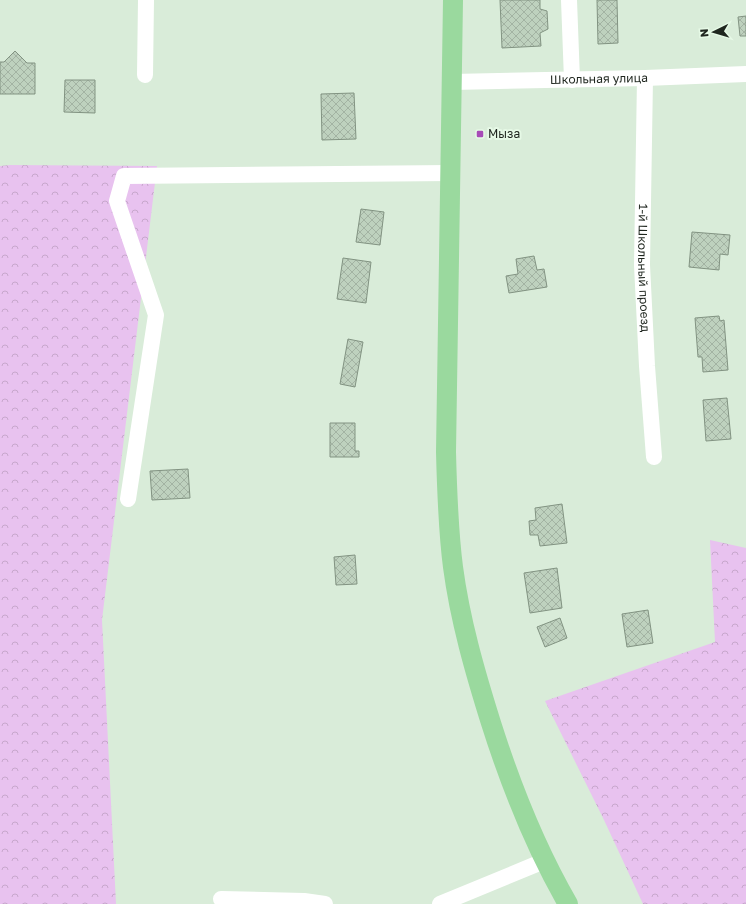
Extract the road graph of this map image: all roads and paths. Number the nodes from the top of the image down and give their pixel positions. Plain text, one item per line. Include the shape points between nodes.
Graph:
1 (146, 0) edge
2 (453, 0) edge
3 (569, 0) edge
4 (746, 74) edge
5 (145, 75) dead end
6 (645, 78) junction
7 (572, 80) junction
8 (452, 82) junction
9 (451, 173) junction
10 (654, 457) dead end
11 (128, 499) dead end
12 (544, 861) junction
13 (221, 899) dead end
14 (458, 900) edge
15 (325, 904) edge
16 (440, 904) edge
17 (568, 904) edge

1 - 5 street
2 - 8 main road
3 - 7 street
4 - 6 street, Школьная улица
6 - 7 street, Школьная улица
6 - 10 street, 1-й Школьный проезд via 642,264
7 - 8 street, Школьная улица
8 - 9 main road
9 - 11 street via 124,176 117,201 156,315
9 - 12 main road via 446,452 453,568 478,682 516,798
12 - 14 street
12 - 17 main road
13 - 15 street
14 - 16 street

